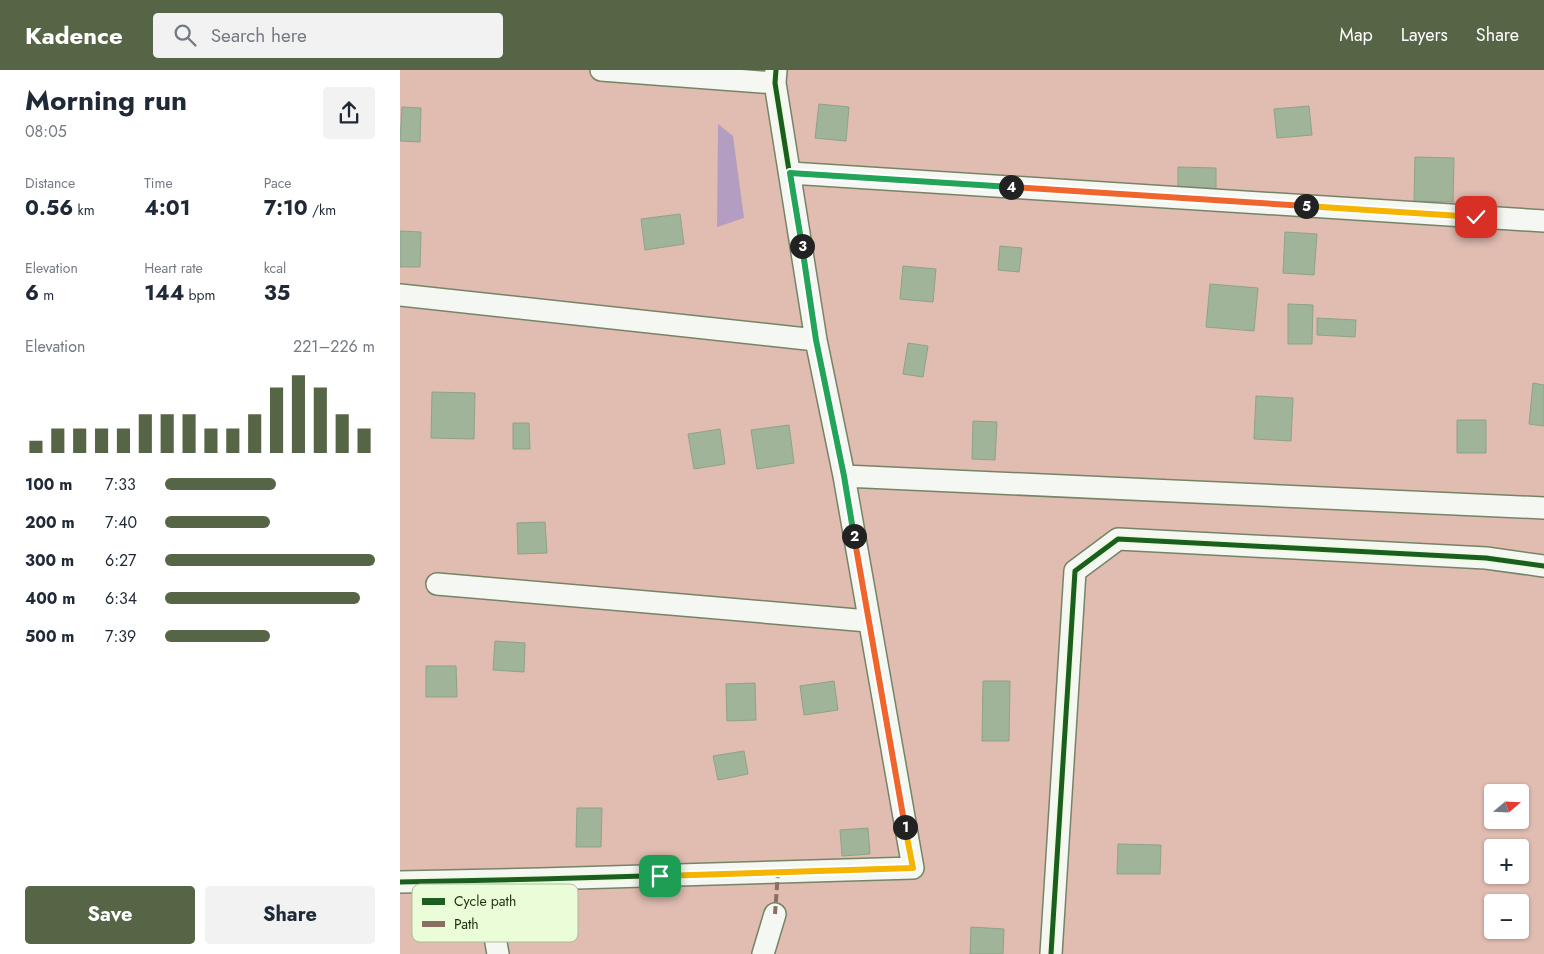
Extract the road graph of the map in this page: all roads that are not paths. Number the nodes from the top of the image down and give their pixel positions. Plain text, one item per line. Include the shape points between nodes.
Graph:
1 (601, 70) edge
2 (776, 76) edge
3 (790, 173) junction
4 (1544, 221) edge
5 (400, 295) edge
6 (816, 340) junction
7 (844, 476) junction
8 (1544, 508) edge
9 (1544, 566) edge
10 (437, 584) dead end
11 (868, 622) junction
12 (400, 882) edge
13 (775, 914) dead end
14 (763, 954) edge
15 (1051, 954) edge

1 - 2 street
2 - 3 street
3 - 4 street
3 - 6 street
5 - 6 street
6 - 7 street
7 - 8 street
7 - 11 street
9 - 15 street via 1486,558 1118,539 1074,571
10 - 11 street
11 - 12 street via 913,868
13 - 14 street

